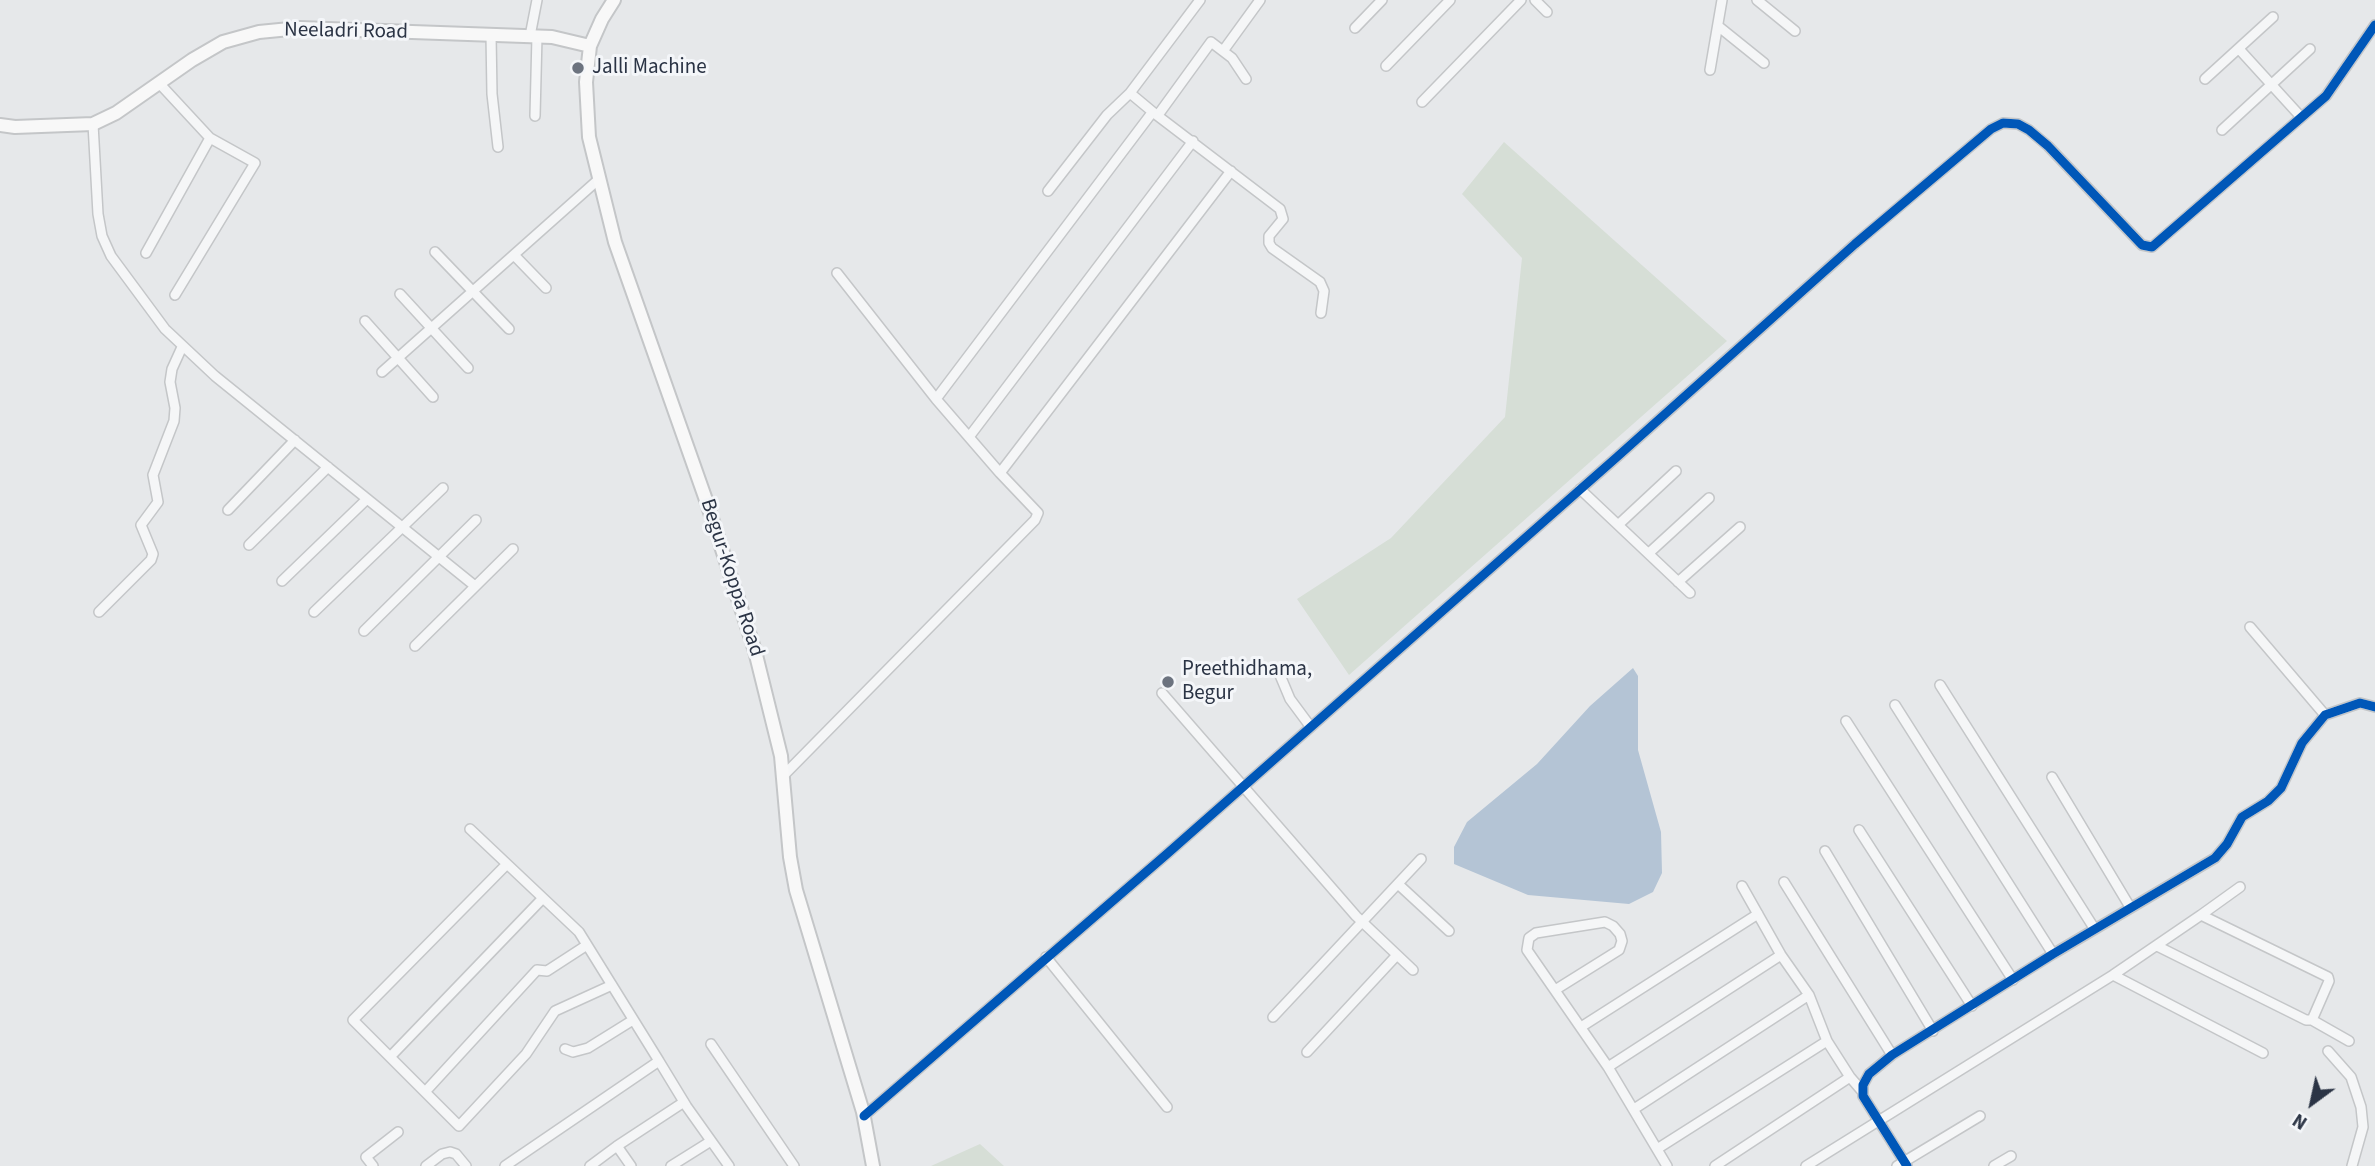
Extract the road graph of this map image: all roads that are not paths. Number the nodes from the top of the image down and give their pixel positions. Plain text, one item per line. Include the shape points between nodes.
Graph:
1 (537, 0) edge
2 (614, 0) edge
3 (1200, 0) edge
4 (1260, 0) edge
5 (1382, 0) edge
6 (1450, 0) edge
7 (1521, 0) edge
8 (1535, 0) edge
9 (1722, 0) edge
10 (1757, 0) edge
11 (1547, 12) dead end
12 (2273, 17) dead end
13 (1717, 26) junction
14 (2375, 26) edge
15 (1355, 28) dead end
16 (1795, 31) dead end
17 (491, 35) junction
18 (533, 36) junction
19 (590, 46) junction
20 (2239, 49) junction
21 (2309, 49) dead end
22 (1223, 51) junction
23 (1764, 63) dead end
24 (1387, 66) dead end
25 (1710, 70) dead end
26 (1246, 79) dead end
27 (2205, 79) dead end
28 (159, 83) junction
29 (2271, 84) junction
30 (1130, 93) junction
31 (1422, 102) dead end
32 (1156, 114) junction
33 (535, 116) dead end
34 (2301, 117) junction
35 (93, 124) junction
36 (0, 125) edge
37 (2222, 130) dead end
38 (210, 138) junction
39 (1193, 141) junction
40 (498, 147) dead end
41 (1231, 171) junction
42 (599, 179) junction
43 (1048, 191) dead end
44 (435, 252) dead end
45 (146, 253) dead end
46 (514, 255) junction
47 (837, 273) dead end
48 (547, 288) dead end
49 (473, 292) junction
50 (400, 294) dead end
51 (175, 295) dead end
52 (1321, 313) dead end
53 (365, 321) dead end
54 (431, 329) junction
55 (509, 329) dead end
56 (182, 347) junction
57 (397, 359) junction
58 (468, 368) dead end
59 (382, 372) dead end
60 (433, 397) dead end
61 (936, 399) junction
62 (969, 437) junction
63 (295, 440) junction
64 (328, 467) junction
65 (1676, 471) dead end
66 (1000, 473) junction
67 (443, 488) dead end
68 (1580, 489) junction
69 (1709, 498) dead end
70 (367, 499) junction
71 (228, 510) dead end
72 (476, 520) dead end
73 (1618, 525) junction
74 (402, 527) junction
75 (1740, 527) dead end
76 (249, 545) dead end
77 (513, 549) dead end
78 (1648, 553) junction
79 (438, 556) junction
80 (282, 581) dead end
81 (1678, 582) junction
82 (475, 586) junction
83 (1690, 593) dead end
84 (99, 612) dead end
85 (314, 612) dead end
86 (2250, 626) dead end
87 (364, 631) dead end
88 (415, 646) dead end
89 (1277, 668) dead end
90 (1940, 685) dead end
91 (1161, 693) dead end
92 (1895, 705) dead end
93 (2375, 706) edge
94 (2325, 715) junction
95 (1846, 720) dead end
96 (1310, 726) junction
97 (783, 776) junction
98 (2052, 777) dead end
99 (1244, 785) junction
100 (470, 829) dead end
101 (1860, 830) dead end
102 (1825, 851) dead end
103 (1421, 859) dead end
104 (507, 864) junction
105 (1784, 882) dead end
106 (1398, 884) junction
107 (1742, 886) dead end
108 (2240, 887) dead end
109 (543, 898) junction
110 (2130, 906) junction
111 (1758, 914) junction
112 (2201, 915) junction
113 (1362, 923) junction
114 (2094, 928) junction
115 (1449, 931) dead end
116 (587, 945) junction
117 (2157, 946) junction
118 (2053, 954) junction
119 (1397, 955) junction
120 (1781, 955) junction
121 (1046, 957) junction
122 (1413, 970) dead end
123 (2113, 975) junction
124 (2013, 980) junction
125 (612, 985) junction
126 (1555, 990) junction
127 (1808, 995) junction
128 (1972, 1006) junction
129 (1273, 1017) dead end
130 (633, 1020) junction
131 (2312, 1020) junction
132 (1581, 1027) junction
133 (1933, 1031) junction
134 (1827, 1041) junction
135 (2349, 1041) dead end
136 (711, 1044) dead end
137 (565, 1049) dead end
138 (2328, 1051) dead end
139 (1307, 1052) dead end
140 (2263, 1053) dead end
141 (1892, 1055) junction
142 (390, 1057) junction
143 (659, 1061) junction
144 (1608, 1067) junction
145 (1850, 1077) junction
146 (1862, 1091) junction
147 (425, 1092) junction
148 (684, 1102) junction
149 (1167, 1107) dead end
150 (1634, 1109) junction
151 (864, 1116) junction
152 (1980, 1116) dead end
153 (1878, 1120) junction
154 (398, 1132) dead end
155 (711, 1141) junction
156 (617, 1146) junction
157 (1657, 1149) junction
158 (2011, 1156) dead end
159 (1903, 1165) edge
160 (373, 1166) edge
161 (426, 1166) edge
162 (466, 1166) edge
163 (505, 1166) edge
164 (590, 1166) edge
165 (631, 1166) edge
166 (671, 1166) edge
167 (729, 1166) edge
168 (794, 1166) edge
169 (873, 1166) edge
170 (1667, 1166) edge
171 (1715, 1166) edge
172 (1806, 1166) edge
173 (1994, 1166) edge
174 (2352, 1166) edge

1 - 18 street
2 - 19 main road, Begur-Koppa Road
3 - 30 street
4 - 22 street
5 - 15 street
6 - 24 street
7 - 31 street
8 - 11 street
9 - 13 street
10 - 16 street
12 - 20 street
13 - 23 street
13 - 25 street
14 - 34 street via 2326,96
17 - 18 main road, Neeladri Road
17 - 28 main road, Neeladri Road via 300,29 259,32 223,42
17 - 40 street
18 - 19 main road, Neeladri Road
18 - 33 street
19 - 42 main road, Begur-Koppa Road via 586,108
20 - 27 street
20 - 29 street
21 - 29 street
22 - 26 street
22 - 32 street via 1211,42
28 - 35 main road, Neeladri Road
28 - 38 street
29 - 34 street
29 - 37 street
30 - 32 street
30 - 43 street via 1107,115
32 - 39 street
32 - 61 street via 1143,125
34 - 68 street via 2152,247 2142,245 2029,130 2003,123 1991,129
35 - 36 main road, Neeladri Road
35 - 56 street via 102,236 111,256
38 - 45 street
38 - 51 street via 255,163
39 - 41 street
39 - 62 street
41 - 52 street via 1280,209 1283,219 1269,236 1269,243 1320,282 1324,291
41 - 66 street
42 - 46 street
42 - 97 main road, Begur-Koppa Road via 615,242 755,650
44 - 49 street
46 - 48 street
46 - 49 street
47 - 61 street
49 - 54 street
49 - 55 street
50 - 54 street
53 - 57 street
54 - 57 street
54 - 58 street
56 - 63 street
56 - 84 street via 170,382 174,421 153,475 158,502 141,525 153,554
57 - 59 street
57 - 60 street
61 - 62 street
62 - 66 street
63 - 64 street
63 - 71 street
64 - 70 street
64 - 76 street
65 - 73 street
66 - 97 street via 1037,509 1035,520
67 - 74 street
68 - 73 street
68 - 96 street
69 - 78 street
70 - 74 street
70 - 80 street
72 - 79 street
73 - 78 street
74 - 79 street
74 - 85 street
75 - 81 street
77 - 82 street
78 - 81 street
79 - 82 street
79 - 87 street
81 - 83 street
82 - 88 street
86 - 94 street
89 - 96 street via 1284,690
90 - 114 street
91 - 99 street
92 - 118 street
93 - 94 street via 2360,703
94 - 110 street via 2302,743 2281,788 2242,817 2222,852
95 - 124 street
96 - 99 street
97 - 151 main road, Begur-Koppa Road via 796,890
98 - 110 street
99 - 113 street
99 - 121 street
100 - 104 street
101 - 128 street
102 - 133 street
103 - 106 street
104 - 109 street
104 - 142 street via 353,1020
105 - 141 street
106 - 113 street
106 - 115 street
107 - 111 street
108 - 112 street
109 - 116 street
109 - 142 street
110 - 114 street
111 - 120 street
111 - 132 street
112 - 117 street
112 - 131 street via 2328,977
113 - 119 street
113 - 129 street
114 - 118 street
116 - 125 street
116 - 147 street via 547,971 537,970
117 - 123 street
117 - 131 street
118 - 124 street
119 - 122 street
119 - 139 street
120 - 127 street
120 - 144 street
121 - 149 street
121 - 151 street
123 - 140 street
123 - 153 street
124 - 128 street
125 - 130 street
125 - 147 street via 555,1011 526,1054 459,1126
126 - 126 street via 1527,950 1528,938 1605,922 1614,926 1622,942 1619,950
126 - 132 street
127 - 134 street
127 - 150 street
128 - 133 street
130 - 137 street via 588,1048
130 - 143 street
131 - 135 street
132 - 144 street
133 - 141 street
134 - 145 street
134 - 157 street
136 - 168 street
138 - 174 street via 2351,1077 2361,1107 2362,1126
141 - 146 street via 1869,1074
142 - 147 street
143 - 148 street
143 - 163 street
144 - 150 street
145 - 146 street
145 - 171 street
146 - 153 street
148 - 155 street
148 - 156 street
150 - 157 street
151 - 169 main road, Begur-Koppa Road
152 - 159 street
153 - 159 street
153 - 172 street
154 - 160 street via 366,1157
155 - 166 street
155 - 167 street
156 - 164 street
156 - 165 street
157 - 170 street
158 - 173 street
161 - 162 street via 450,1152

